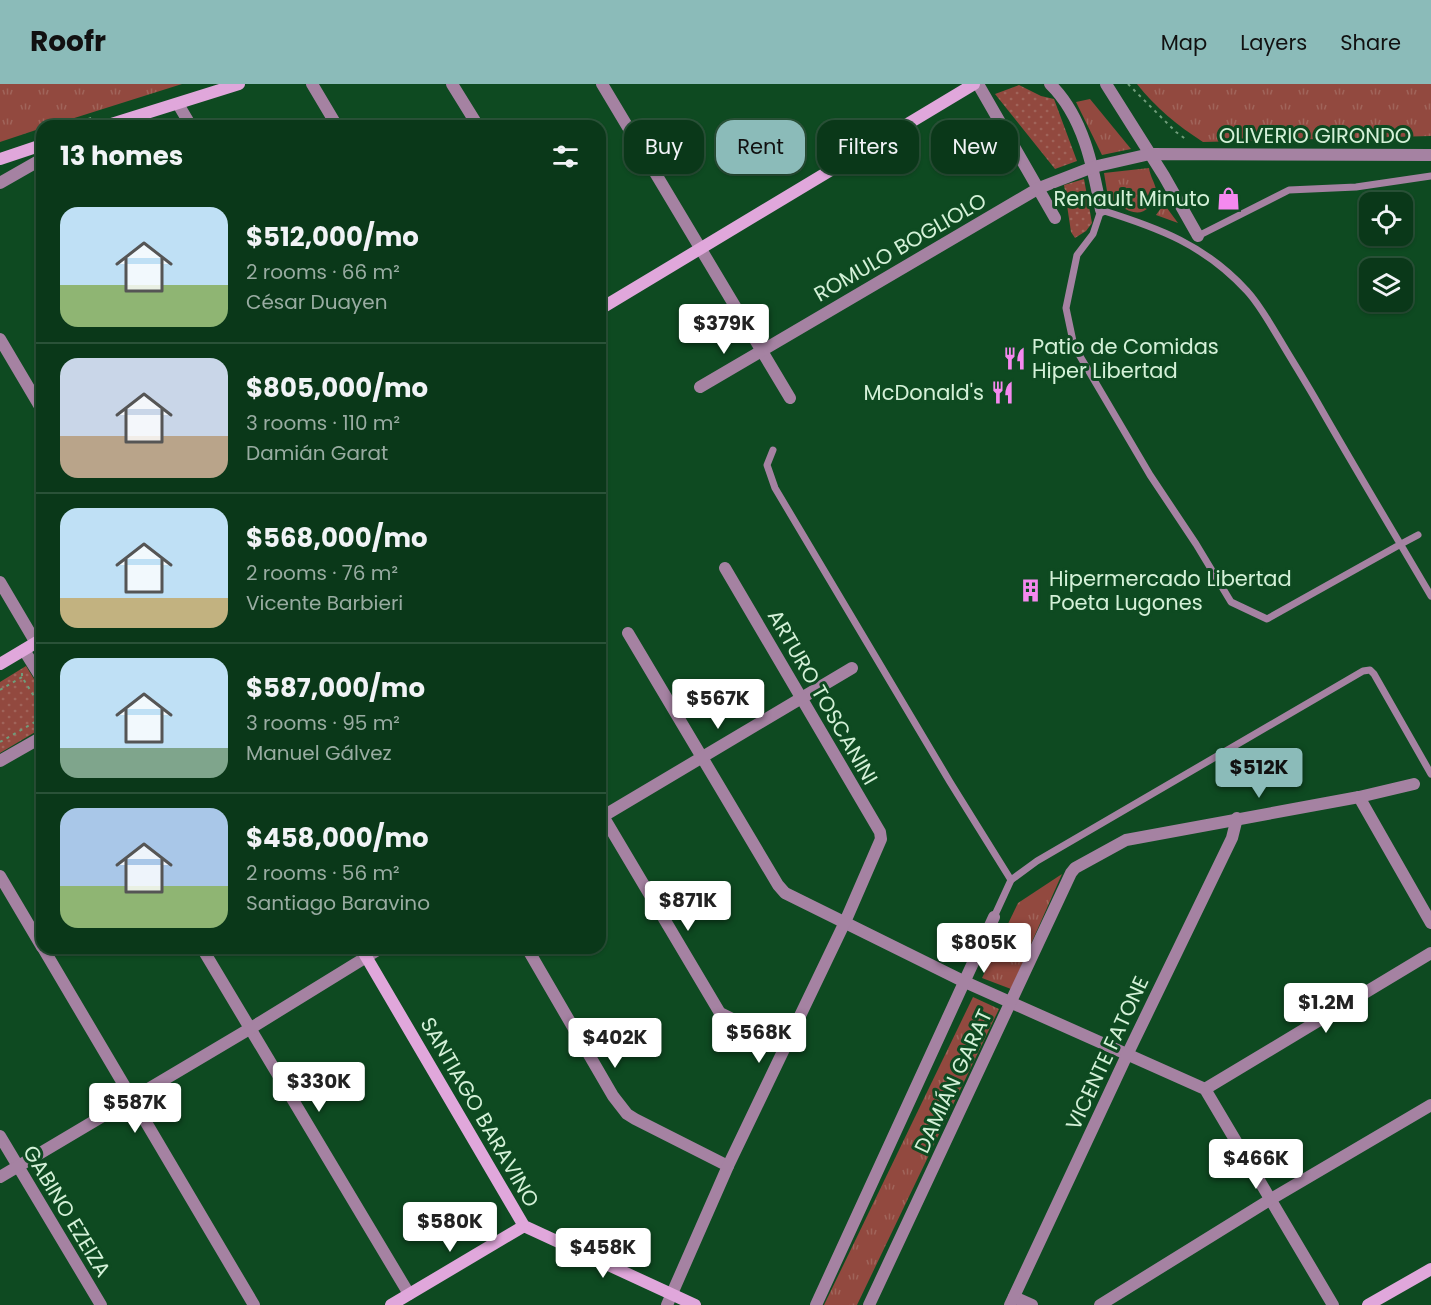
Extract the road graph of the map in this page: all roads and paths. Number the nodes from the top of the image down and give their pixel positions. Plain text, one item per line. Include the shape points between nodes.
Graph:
1 (239, 84) edge
2 (312, 84) edge
3 (453, 84) edge
4 (602, 84) edge
5 (976, 84) edge
6 (1050, 84) edge
7 (1106, 84) edge
8 (1128, 84) edge
9 (178, 104) junction
10 (125, 120) edge
11 (187, 120) edge
12 (333, 120) edge
13 (474, 120) edge
14 (36, 147) edge
15 (1150, 154) junction
16 (1203, 154) junction
17 (1431, 155) edge
18 (0, 159) edge
19 (36, 162) edge
20 (1093, 167) junction
21 (1431, 176) edge
22 (0, 183) edge
23 (1039, 188) junction
24 (1101, 210) junction
25 (1055, 218) dead end
26 (1198, 236) joint
27 (702, 249) junction
28 (606, 305) edge
29 (0, 339) edge
30 (762, 350) junction
31 (700, 387) dead end
32 (790, 398) dead end
33 (36, 400) edge
34 (773, 450) dead end
35 (1418, 535) dead end
36 (1401, 544) junction
37 (725, 567) dead end
38 (0, 582) edge
39 (1431, 596) edge
40 (628, 633) dead end
41 (36, 636) edge
42 (36, 643) edge
43 (24, 650) junction
44 (0, 664) edge
45 (852, 668) dead end
46 (36, 669) edge
47 (0, 690) edge
48 (801, 698) junction
49 (36, 699) edge
50 (36, 721) edge
51 (36, 740) edge
52 (0, 742) edge
53 (702, 758) junction
54 (0, 761) edge
55 (1431, 774) edge
56 (1414, 784) dead end
57 (1359, 797) junction
58 (606, 812) edge
59 (1237, 818) junction
60 (606, 823) edge
61 (0, 876) edge
62 (1011, 880) junction
63 (994, 917) joint
64 (845, 922) junction
65 (1431, 923) edge
66 (36, 937) edge
67 (1431, 952) edge
68 (46, 954) edge
69 (206, 954) edge
70 (361, 954) edge
71 (365, 954) edge
72 (530, 954) edge
73 (965, 982) junction
74 (1011, 1002) junction
75 (250, 1028) junction
76 (785, 1045) junction
77 (1127, 1055) junction
78 (1205, 1089) junction
79 (132, 1099) junction
80 (1431, 1105) edge
81 (0, 1136) edge
82 (18, 1166) junction
83 (728, 1166) junction
84 (0, 1177) edge
85 (1270, 1199) junction
86 (524, 1226) junction
87 (1431, 1269) edge
88 (409, 1294) junction
89 (669, 1300) edge
90 (1012, 1301) edge
91 (101, 1305) edge
92 (254, 1305) edge
93 (391, 1305) edge
94 (695, 1305) edge
95 (816, 1305) edge
96 (869, 1305) edge
97 (1032, 1305) edge
98 (1100, 1305) edge
99 (1333, 1305) edge
100 (1368, 1305) edge

1 - 9 main road
2 - 12 street
3 - 13 street
4 - 27 street
5 - 23 street
5 - 27 main road
6 - 20 street via 1068,103
7 - 15 street
8 - 16 path
9 - 10 main road
9 - 11 street
14 - 18 main road
15 - 16 street, OLIVERIO GIRONDO
15 - 20 street, OLIVERIO GIRONDO
15 - 26 street
16 - 17 street, OLIVERIO GIRONDO
19 - 22 street
20 - 23 street, ROMULO BOGLIOLO
20 - 24 street
21 - 26 lane via 1356,188 1289,190
23 - 25 street
23 - 30 street, ROMULO BOGLIOLO
24 - 36 lane via 1187,242 1248,291
24 - 36 lane via 1093,234 1077,255 1066,308 1074,346 1231,602 1267,619
27 - 28 main road
27 - 30 street
29 - 33 street
30 - 31 street, ROMULO BOGLIOLO
30 - 32 street
34 - 62 lane via 767,465 775,488
35 - 36 lane
36 - 39 lane
37 - 48 street, ARTURO TOSCANINI
38 - 41 street
40 - 53 street
42 - 43 main road
43 - 44 main road
43 - 46 street
45 - 48 street
47 - 49 path via 22,677
48 - 53 street
48 - 64 street, ARTURO TOSCANINI via 880,832 878,848
50 - 52 path
51 - 54 street
53 - 58 street
53 - 64 street via 778,885 793,898
55 - 62 lane via 1374,674 1363,671 1037,861
56 - 57 street
57 - 59 street
57 - 65 street
59 - 74 street, DAMIÁN GARAT via 1126,840 1075,868
59 - 77 street, VICENTE FATONE via 1232,838
60 - 76 street via 720,1012
61 - 66 street
62 - 63 lane
63 - 73 street, DAMIÁN GARAT
64 - 73 street
64 - 76 street
67 - 78 street
68 - 79 street
69 - 75 street
70 - 75 street
71 - 86 main road, SANTIAGO BARAVINO
72 - 83 street via 627,1114
73 - 74 street
73 - 95 street, DAMIÁN GARAT
74 - 77 street
74 - 96 street, DAMIÁN GARAT
75 - 79 street
75 - 88 street
76 - 83 street
77 - 78 street
77 - 90 street, VICENTE FATONE
78 - 85 street
79 - 82 street
79 - 92 street
80 - 85 street
81 - 82 street, GABINO EZEIZA
82 - 84 street
82 - 91 street, GABINO EZEIZA
83 - 89 street
85 - 98 street
85 - 99 street
86 - 88 main road
86 - 89 main road, SANTIAGO BARAVINO
87 - 100 main road
88 - 93 main road
89 - 94 main road, SANTIAGO BARAVINO
90 - 97 street

